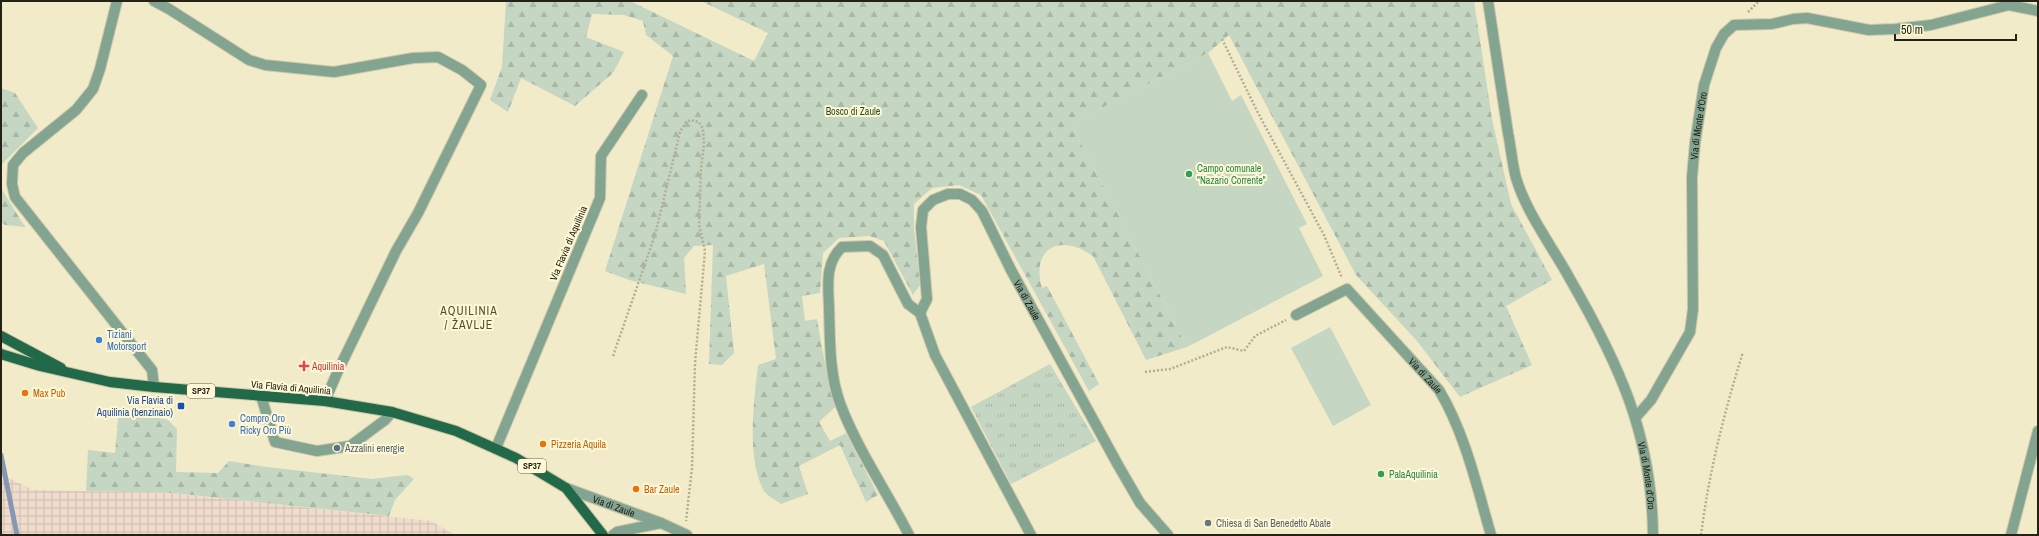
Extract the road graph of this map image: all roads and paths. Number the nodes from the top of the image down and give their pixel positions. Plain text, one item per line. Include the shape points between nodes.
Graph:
1 (117, 1) edge
2 (154, 1) edge
3 (1488, 1) edge
4 (2038, 12) edge
5 (1222, 40) dead end
6 (642, 95) dead end
7 (1347, 289) junction
8 (920, 313) junction
9 (1296, 316) joint
10 (1, 336) edge
11 (1743, 352) dead end
12 (1, 354) edge
13 (613, 356) dead end
14 (1145, 372) dead end
15 (77, 376) junction
16 (154, 387) junction
17 (261, 396) junction
18 (325, 401) junction
19 (392, 412) junction
20 (1636, 417) junction
21 (2038, 431) edge
22 (496, 448) junction
23 (566, 488) junction
24 (662, 523) junction
25 (686, 533) edge
26 (603, 535) edge
27 (613, 535) edge
28 (909, 535) edge
29 (1031, 535) edge
30 (1168, 535) edge
31 (1491, 535) edge
32 (1653, 535) edge
33 (1701, 535) edge
34 (2011, 535) edge

1 - 16 street via 93,89 76,110 13,165 12,184 15,197 152,370
2 - 18 street via 248,60 265,65 334,72 413,58 438,57 462,70 481,85 418,213 396,251
3 - 20 street, Via di Monte d'Oro via 1516,177 1532,216 1599,328
4 - 20 street, Via di Monte d'Oro via 2010,5 1930,25 1869,30 1807,18 1772,24 1734,25 1724,34 1716,48 1704,85 1695,143 1692,177 1693,309 1690,332 1651,400
5 - 7 path via 1258,114 1324,235
6 - 22 street, Via Flavia di Aquilinia via 601,156 600,198
7 - 9 street
7 - 31 street, Via di Zaule via 1439,390 1458,429
8 - 28 street via 908,304 883,255 870,246 842,246 834,254 829,268 830,335 832,368 840,402
8 - 29 street via 935,355
8 - 30 street, Via di Zaule via 927,299 921,227 923,210 933,200 948,194 960,194 972,200 982,212 1118,465 1140,503
9 - 14 path via 1255,336 1244,351 1226,347 1170,370
10 - 15 main road, Via Flavia di Aquilinia / SP37
11 - 33 path via 1717,442
12 - 15 main road, Via Flavia di Aquilinia / SP37
13 - 25 path via 655,235 680,132 686,122 699,122 703,129 704,144 699,225 705,251 695,362 692,468
15 - 16 main road, Via Flavia di Aquilinia / SP37
16 - 17 main road, Via Flavia di Aquilinia / SP37
17 - 18 main road, Via Flavia di Aquilinia / SP37
17 - 19 street via 275,442 317,451 350,446
18 - 19 main road, Via Flavia di Aquilinia / SP37
19 - 22 main road, Via Flavia di Aquilinia / SP37 via 456,431
20 - 32 street, Via di Monte d'Oro via 1647,465
21 - 34 street
22 - 23 main road, Via Flavia di Aquilinia / SP37
23 - 24 street, Via di Zaule
23 - 26 main road, Via Flavia di Aquilinia / SP37
24 - 25 street, Via di Zaule
24 - 27 street, Via di Zaule

